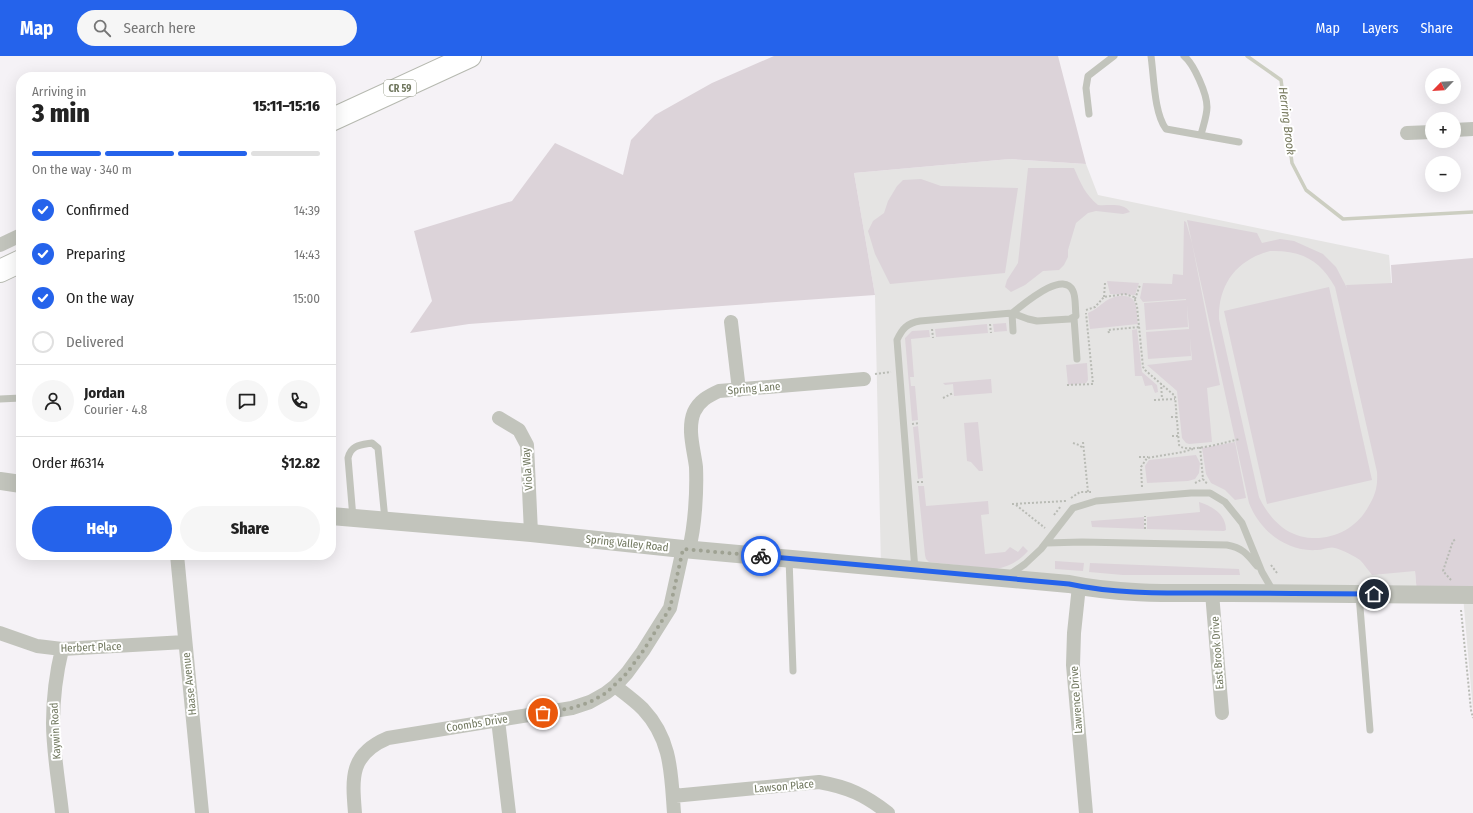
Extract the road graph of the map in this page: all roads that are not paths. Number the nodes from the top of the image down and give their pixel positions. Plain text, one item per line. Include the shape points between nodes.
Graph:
1 (470, 56) edge
2 (1114, 56) edge
3 (1151, 56) edge
4 (1184, 56) edge
5 (1089, 114) dead end
6 (336, 118) edge
7 (1473, 129) edge
8 (1461, 130) edge
9 (1425, 132) edge
10 (1407, 133) dead end
11 (1200, 135) junction
12 (1239, 142) dead end
13 (16, 237) edge
14 (0, 245) edge
15 (16, 263) edge
16 (0, 271) edge
17 (1013, 316) junction
18 (1074, 318) junction
19 (731, 322) dead end
20 (1013, 331) dead end
21 (1077, 359) dead end
22 (864, 379) road end
23 (739, 390) junction
24 (16, 398) edge
25 (0, 399) edge
26 (499, 418) dead end
27 (0, 481) edge
28 (16, 483) edge
29 (336, 516) edge
30 (353, 518) junction
31 (385, 521) junction
32 (530, 533) junction
33 (1046, 543) junction
34 (686, 549) junction
35 (789, 558) junction
36 (177, 560) edge
37 (915, 570) junction
38 (1262, 572) junction
39 (1003, 578) junction
40 (1079, 586) junction
41 (1212, 593) junction
42 (1274, 593) junction
43 (1359, 594) junction
44 (1466, 595) edge
45 (0, 633) edge
46 (185, 642) junction
47 (62, 649) junction
48 (793, 671) dead end
49 (615, 686) junction
50 (1222, 714) dead end
51 (498, 720) junction
52 (1370, 730) dead end
53 (673, 796) junction
54 (62, 813) edge
55 (202, 813) edge
56 (355, 813) edge
57 (509, 813) edge
58 (674, 813) edge
59 (888, 813) edge
60 (1086, 813) edge

1 - 6 main road, CR 59
2 - 5 lane via 1088,76 1086,88
3 - 11 lane via 1158,114 1162,123 1166,129
4 - 11 lane via 1193,68 1204,92 1207,107
7 - 8 street
9 - 10 street
11 - 12 lane
13 - 14 street
15 - 16 main road
17 - 18 lane via 1037,321
17 - 18 lane via 1050,286 1063,283 1069,285 1073,291 1076,316
17 - 20 lane
17 - 37 lane via 912,322 904,327 897,340
18 - 21 lane
19 - 23 street
22 - 23 street, Spring Lane
23 - 34 street, Spring Lane via 719,391 708,396 694,412 691,430 696,468 695,509 693,533
24 - 25 lane
26 - 32 street, Viola Way via 519,430 527,445
27 - 28 street
29 - 30 street, Spring Valley Road
30 - 31 street, Spring Valley Road
30 - 31 lane via 349,453 356,446 372,443 378,448
31 - 32 street, Spring Valley Road
32 - 34 street, Spring Valley Road
33 - 38 lane via 1227,545 1239,548
33 - 38 lane via 1073,508 1088,503 1210,493 1225,502 1242,523
33 - 39 lane via 1025,564
34 - 35 street, Spring Valley Road
34 - 49 street, Coombs Drive via 670,608 643,651
35 - 37 street, Spring Valley Road
35 - 48 lane
36 - 46 street, Haase Avenue
37 - 39 street, Spring Valley Road
38 - 42 lane
39 - 40 street, Spring Valley Road
40 - 41 street, Spring Valley Road via 1121,591
40 - 60 street, Lawrence Drive via 1073,665
41 - 42 street, Spring Valley Road
41 - 50 street, East Brook Drive
42 - 43 street, Spring Valley Road
43 - 44 street, Spring Valley Road
43 - 52 lane
45 - 47 street, Herbert Place via 37,646
46 - 47 street, Herbert Place
46 - 55 street, Haase Avenue
47 - 54 street, Kaywin Road via 54,696 53,725
49 - 51 street, Coombs Drive via 590,702 572,708
49 - 53 street via 643,709 663,738 669,756
51 - 56 street, Coombs Drive via 388,738 376,743 359,760 354,772 352,784
51 - 57 street
53 - 58 street
53 - 59 street, Lawson Place via 819,782 838,785 858,793

